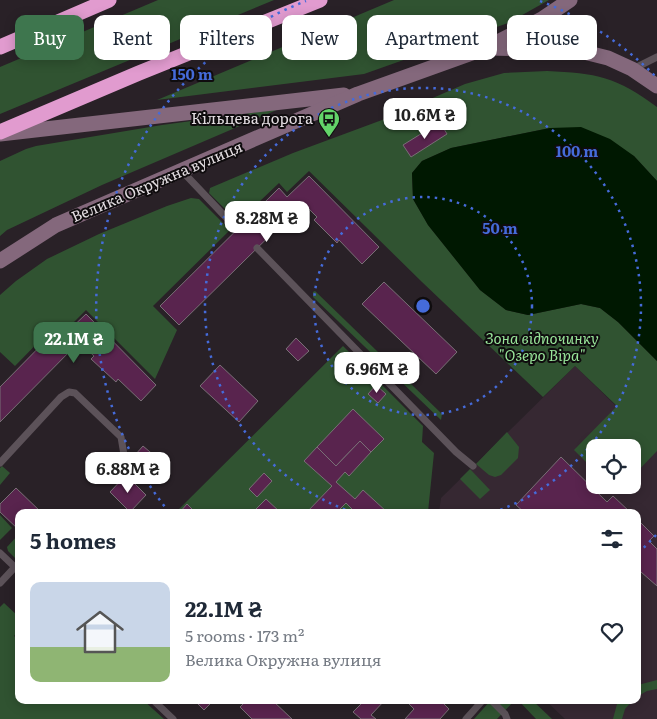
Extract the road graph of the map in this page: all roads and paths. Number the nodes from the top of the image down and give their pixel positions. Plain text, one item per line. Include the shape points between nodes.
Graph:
1 (109, 0) edge
2 (320, 0) edge
3 (570, 0) edge
4 (497, 42) edge
5 (1, 45) edge
6 (497, 48) edge
7 (657, 57) edge
8 (453, 60) edge
9 (632, 69) junction
10 (657, 86) edge
11 (358, 94) junction
12 (0, 133) edge
13 (182, 171) junction
14 (237, 229) dead end
15 (257, 248) dead end
16 (0, 261) edge
17 (125, 461) dead end
18 (0, 463) edge
19 (473, 466) dead end
20 (0, 553) edge
21 (15, 567) edge
22 (15, 571) edge
23 (0, 583) edge
24 (158, 704) edge
25 (479, 704) edge
26 (495, 704) edge
27 (173, 719) edge
28 (466, 719) edge
29 (507, 719) edge

1 - 5 highway
2 - 12 highway
3 - 4 main road
6 - 9 main road via 576,50 608,58
7 - 9 lane
8 - 11 main road, Велика Окружна вулиця
9 - 10 main road
11 - 12 main road
11 - 13 main road, Велика Окружна вулиця
13 - 14 lane
13 - 16 main road, Велика Окружна вулиця via 56,226
15 - 19 lane
17 - 18 lane via 121,437 75,393 69,392
20 - 21 lane
22 - 23 lane
24 - 27 lane
25 - 28 lane
26 - 29 lane

